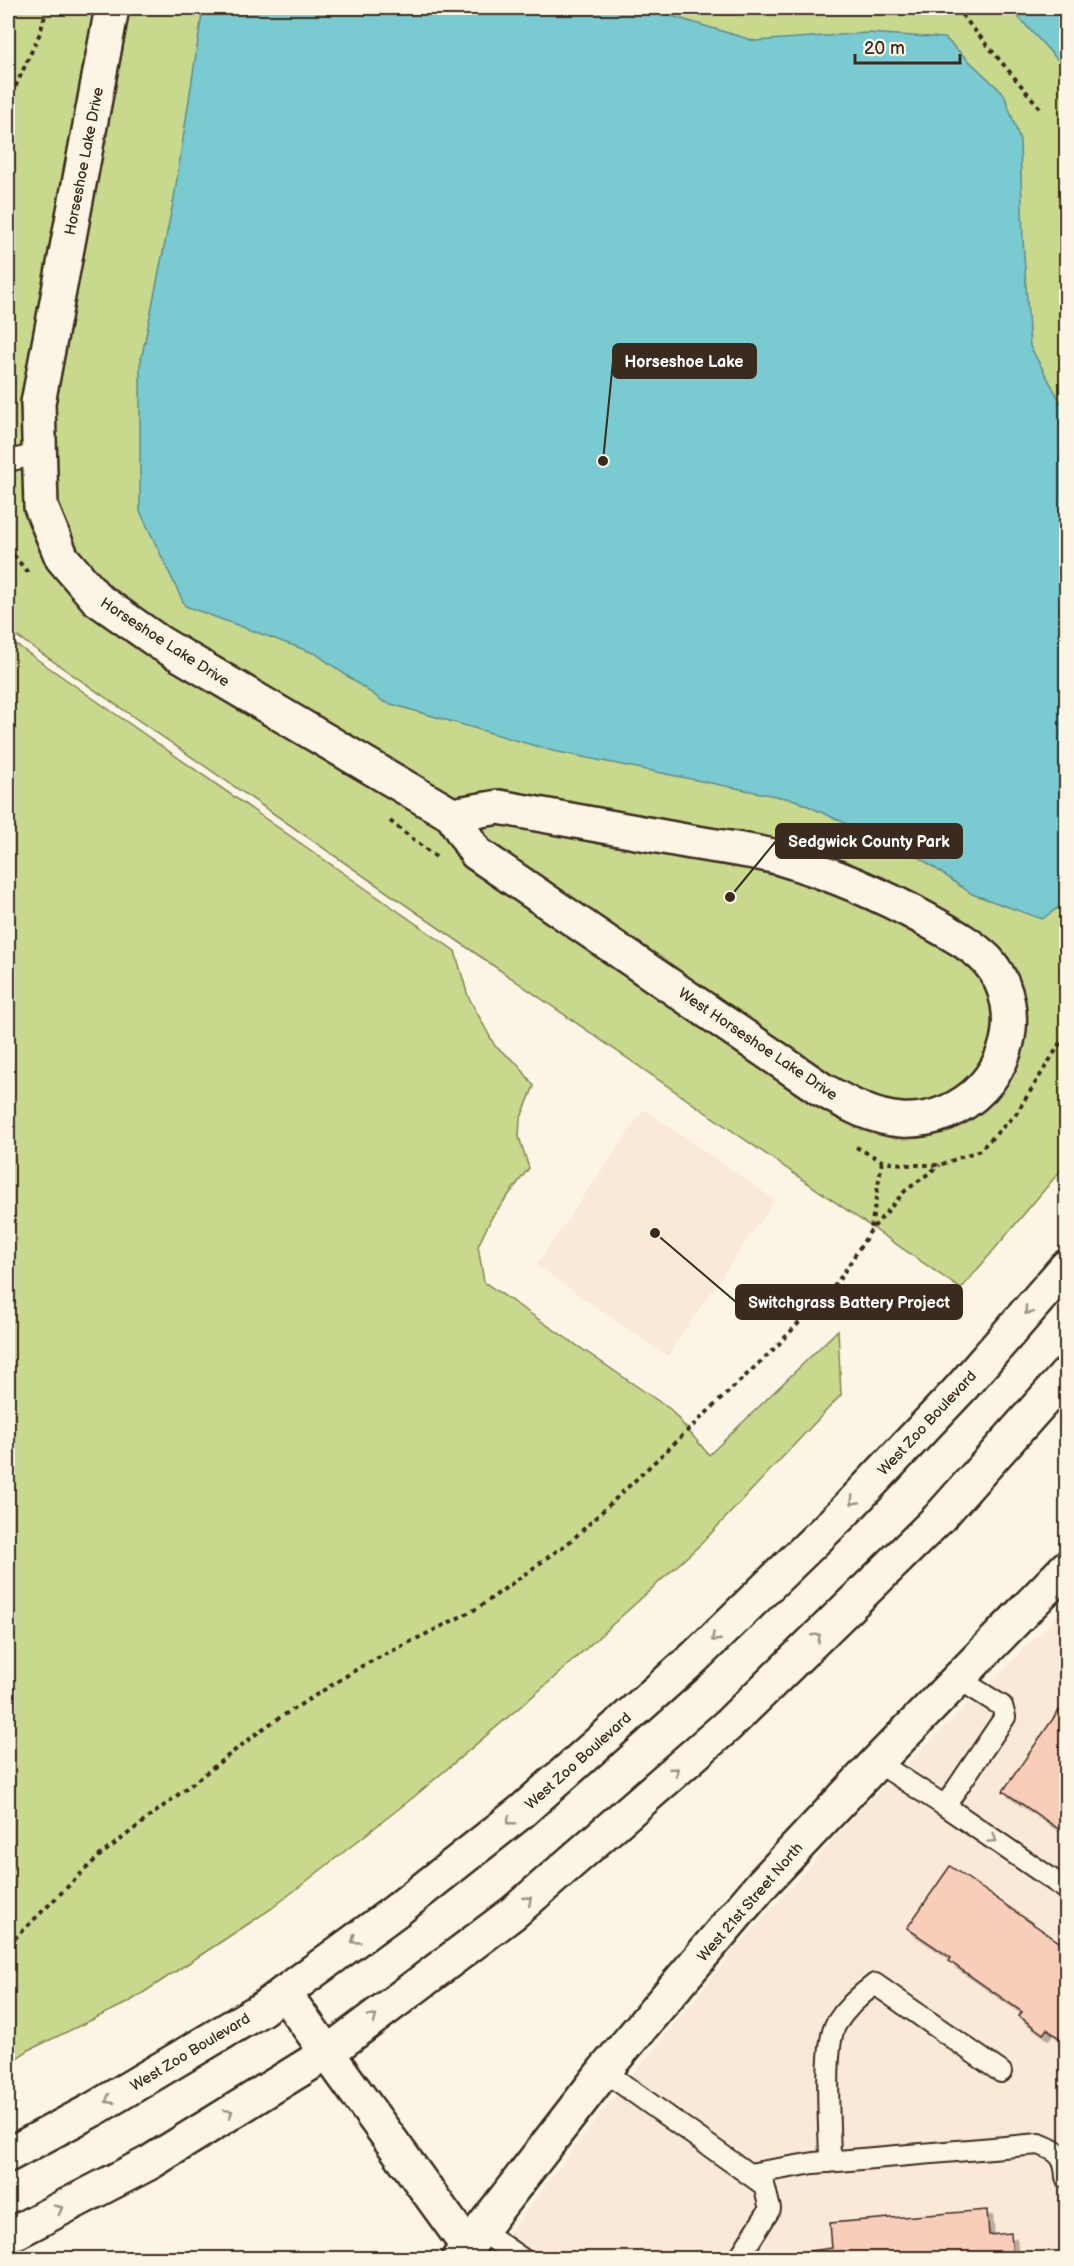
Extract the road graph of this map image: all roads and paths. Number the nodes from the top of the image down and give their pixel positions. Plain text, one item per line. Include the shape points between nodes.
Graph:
1 (47, 8) edge
2 (112, 8) edge
3 (956, 8) edge
4 (8, 103) edge
5 (1040, 108) dead end
6 (23, 457) edge
7 (452, 815) junction
8 (882, 1161) dead end
9 (940, 1165) dead end
10 (871, 1230) junction
11 (1066, 1267) edge
12 (1066, 1376) edge
13 (1066, 1568) edge
14 (959, 1679) junction
15 (877, 1762) junction
16 (945, 1806) junction
17 (1066, 1889) edge
18 (8, 1945) edge
19 (284, 1993) junction
20 (327, 2053) junction
21 (604, 2071) junction
22 (1001, 2072) dead end
23 (8, 2155) edge
24 (830, 2162) junction
25 (749, 2174) junction
26 (1066, 2177) edge
27 (8, 2236) edge
28 (469, 2245) edge
29 (521, 2259) edge
30 (739, 2259) edge

1 - 4 path via 40,33
2 - 6 street, Horseshoe Lake Drive via 38,403
3 - 5 path
6 - 7 street, Horseshoe Lake Drive via 62,558 97,599 160,643
7 - 7 street, West Horseshoe Lake Drive via 476,853 853,1107 901,1120 932,1118 975,1096 996,1072 1008,1042 1011,1018 1005,987 988,961 966,943 890,899 779,858 499,807
8 - 10 path
9 - 10 path via 905,1191
10 - 18 path via 837,1283 775,1348 572,1540 478,1608 362,1666 265,1727 98,1857
11 -> 19 street, West Zoo Boulevard via 962,1387 844,1512 695,1657 521,1812
20 -> 12 street via 513,1913 728,1725 938,1519
13 - 14 street, West 21st Street North
14 - 15 street, West 21st Street North
14 - 16 lane via 1002,1706 1005,1717
15 - 16 lane
15 - 21 street, West 21st Street North via 764,1883
16 -> 17 lane
19 - 20 street
19 -> 23 street, West Zoo Boulevard via 94,2109
27 -> 20 street via 149,2163
20 - 28 street
21 - 25 lane
21 - 28 street, West 21st Street North
22 - 24 lane via 875,1984 856,1998 836,2025 829,2046
24 - 25 lane
24 - 26 lane via 1039,2144 1053,2149 1065,2163
25 - 30 lane via 764,2185 770,2209
28 - 29 lane

